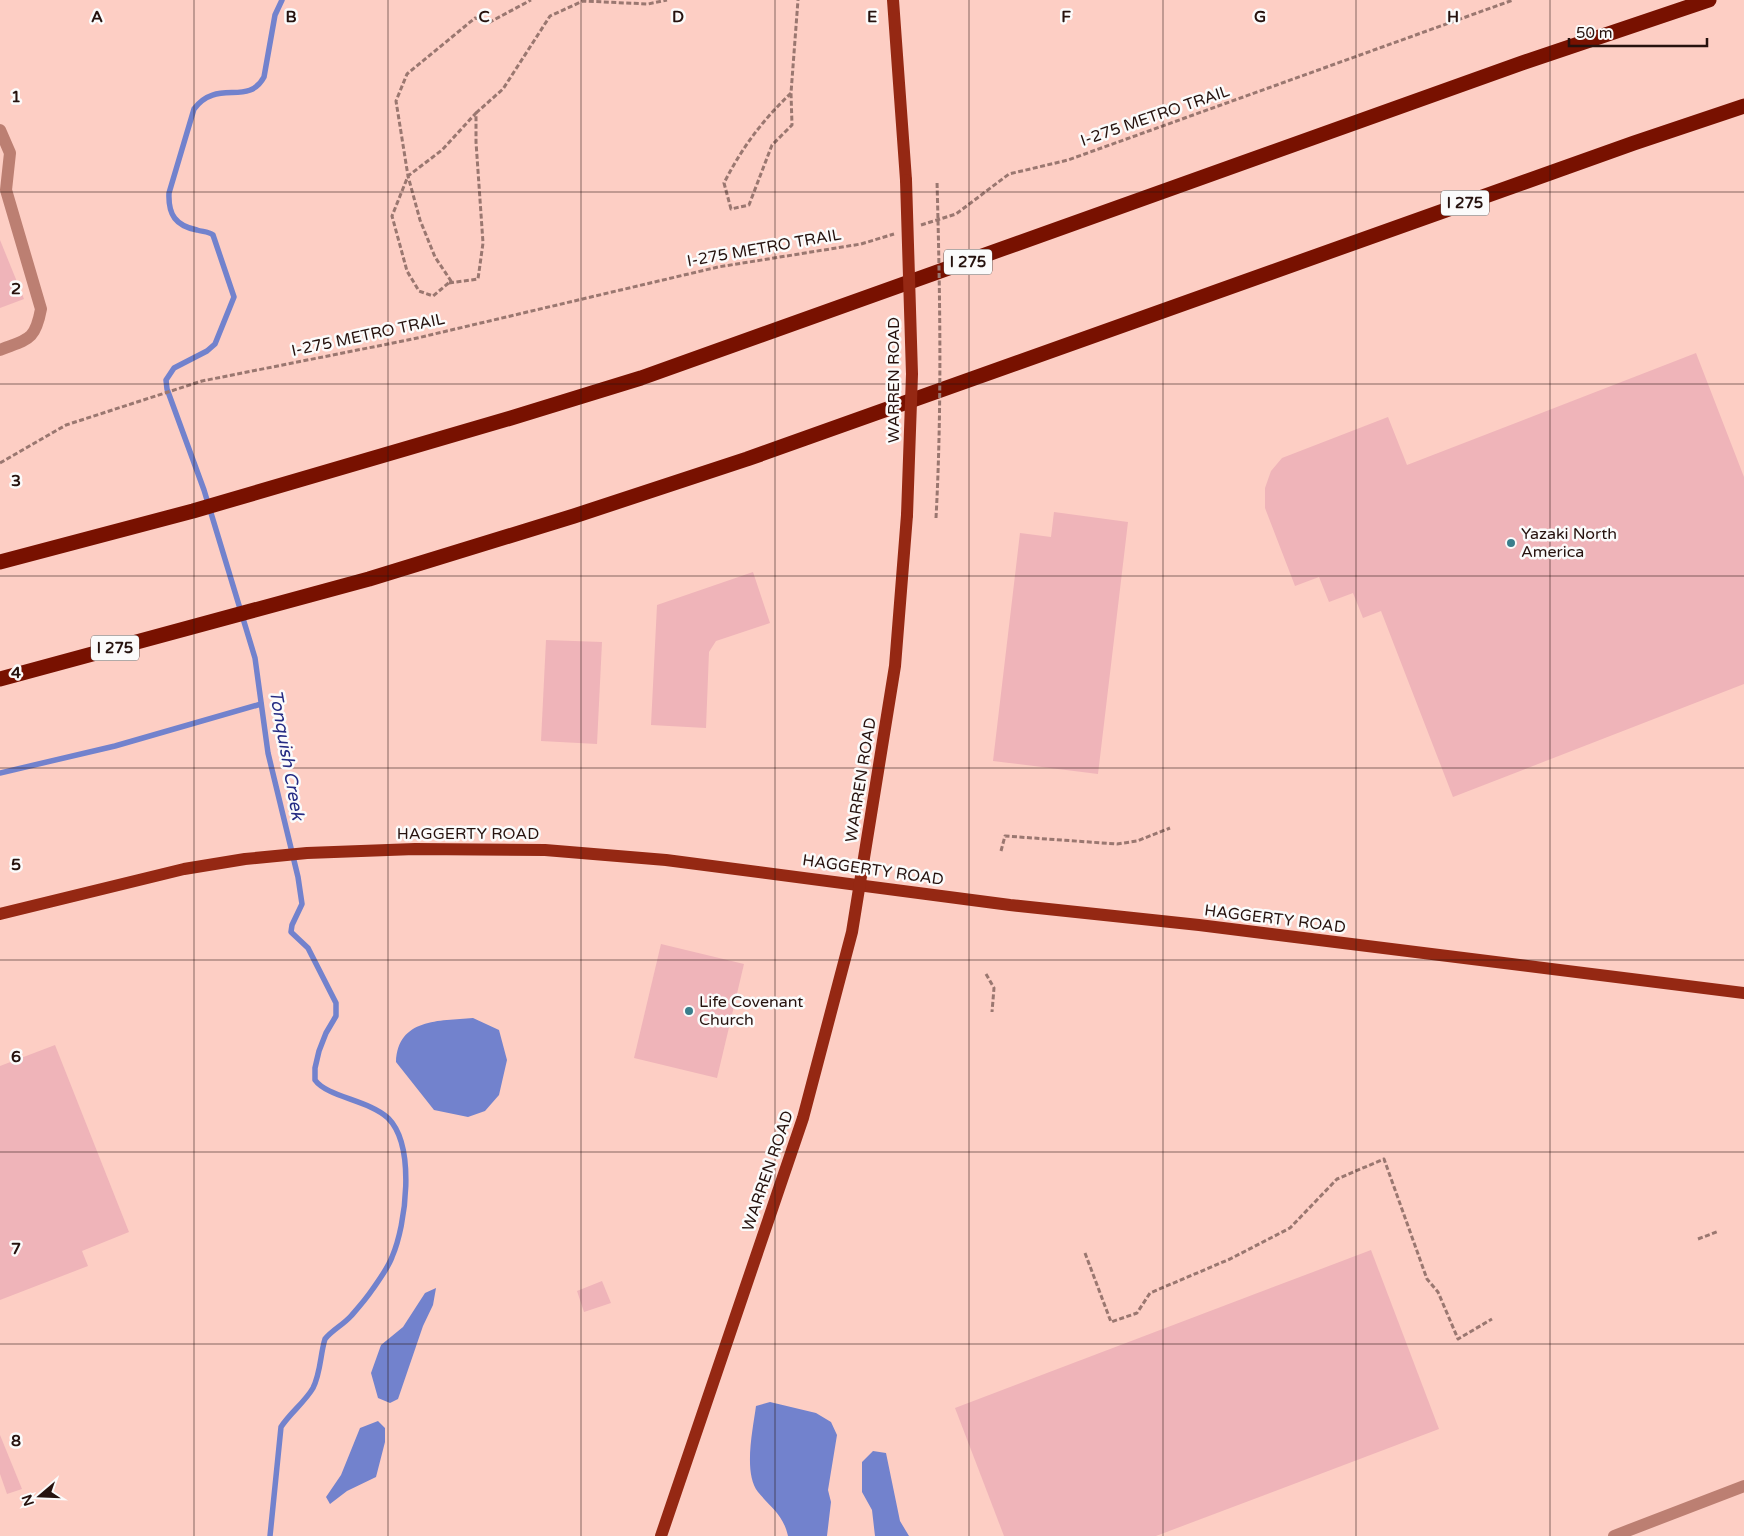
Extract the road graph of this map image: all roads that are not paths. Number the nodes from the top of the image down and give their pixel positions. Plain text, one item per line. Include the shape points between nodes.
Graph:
1 (893, 0) edge
2 (1709, 0) edge
3 (1744, 106) edge
4 (0, 130) edge
5 (0, 350) edge
6 (0, 562) edge
7 (0, 679) edge
8 (861, 884) junction
9 (0, 914) edge
10 (1744, 993) edge
11 (1744, 1486) edge
12 (661, 1536) edge
13 (1614, 1536) edge

1 - 8 main road, WARREN ROAD, bridge via 906,180 912,374 908,515 895,666
2 - 6 highway, I 275 via 1522,63 641,378 220,503
3 - 7 highway, I 275 via 747,459 574,516 369,579
4 - 5 street via 10,153 6,190 42,309 37,329 29,339
8 - 9 main road, HAGGERTY ROAD via 666,860 545,850 415,849 307,853 184,869
8 - 10 main road, HAGGERTY ROAD via 1010,905 1199,925
8 - 12 main road, WARREN ROAD via 809,1100
11 - 13 street

